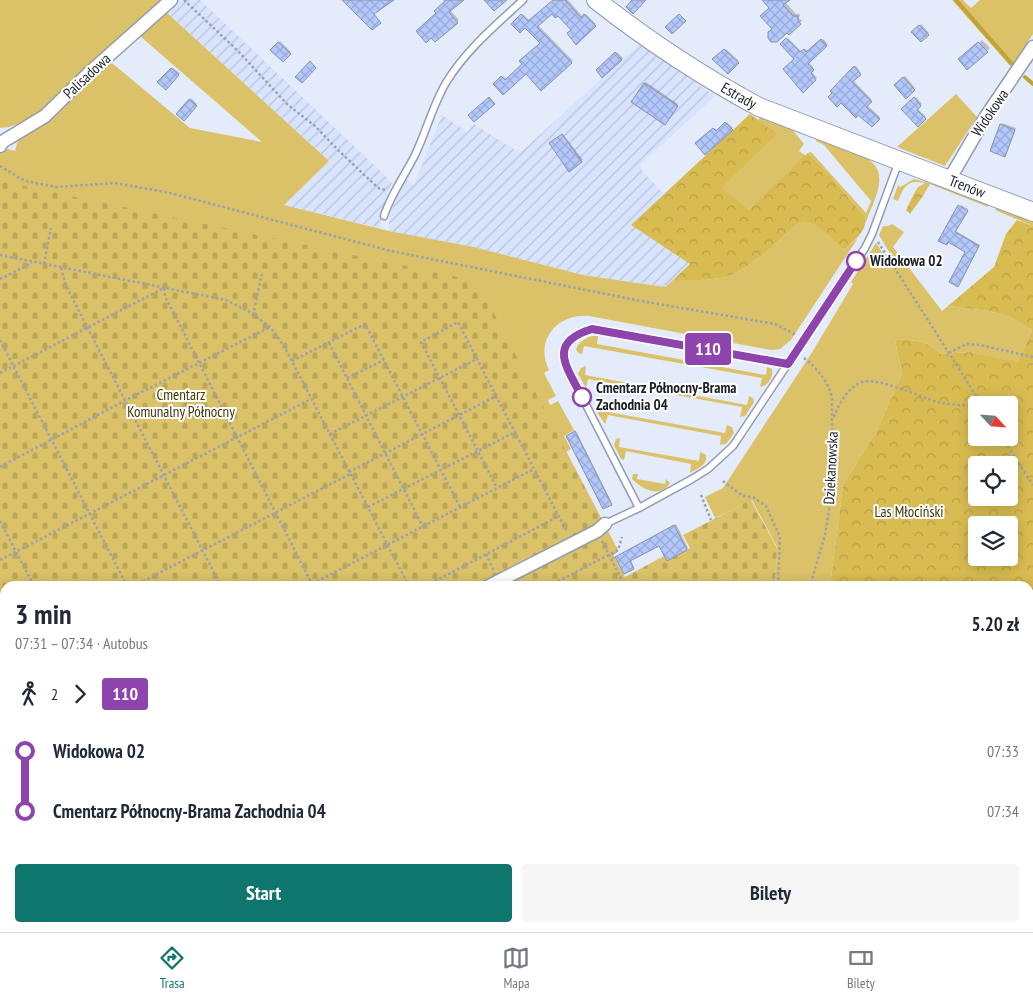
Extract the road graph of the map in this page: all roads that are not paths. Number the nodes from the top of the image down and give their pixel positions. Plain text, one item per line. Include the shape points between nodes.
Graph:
1 (171, 0) edge
2 (523, 0) edge
3 (596, 0) edge
4 (1033, 47) edge
5 (0, 146) edge
6 (899, 161) junction
7 (949, 180) junction
8 (1033, 212) edge
9 (384, 216) dead end
10 (788, 364) junction
11 (639, 508) junction
12 (601, 527) joint
13 (500, 581) edge

1 - 5 street, Palisadowa via 45,116
2 - 9 lane via 456,67
3 - 6 main road, Estrady via 738,96
4 - 7 street, Widokowa via 984,119
6 - 7 main road, Trenów
6 - 10 lane via 865,248
7 - 8 main road, Trenów
10 - 11 lane via 727,453 692,480
10 - 11 lane via 600,329 584,331 569,340 563,356 566,366
11 - 12 lane
12 - 13 street

